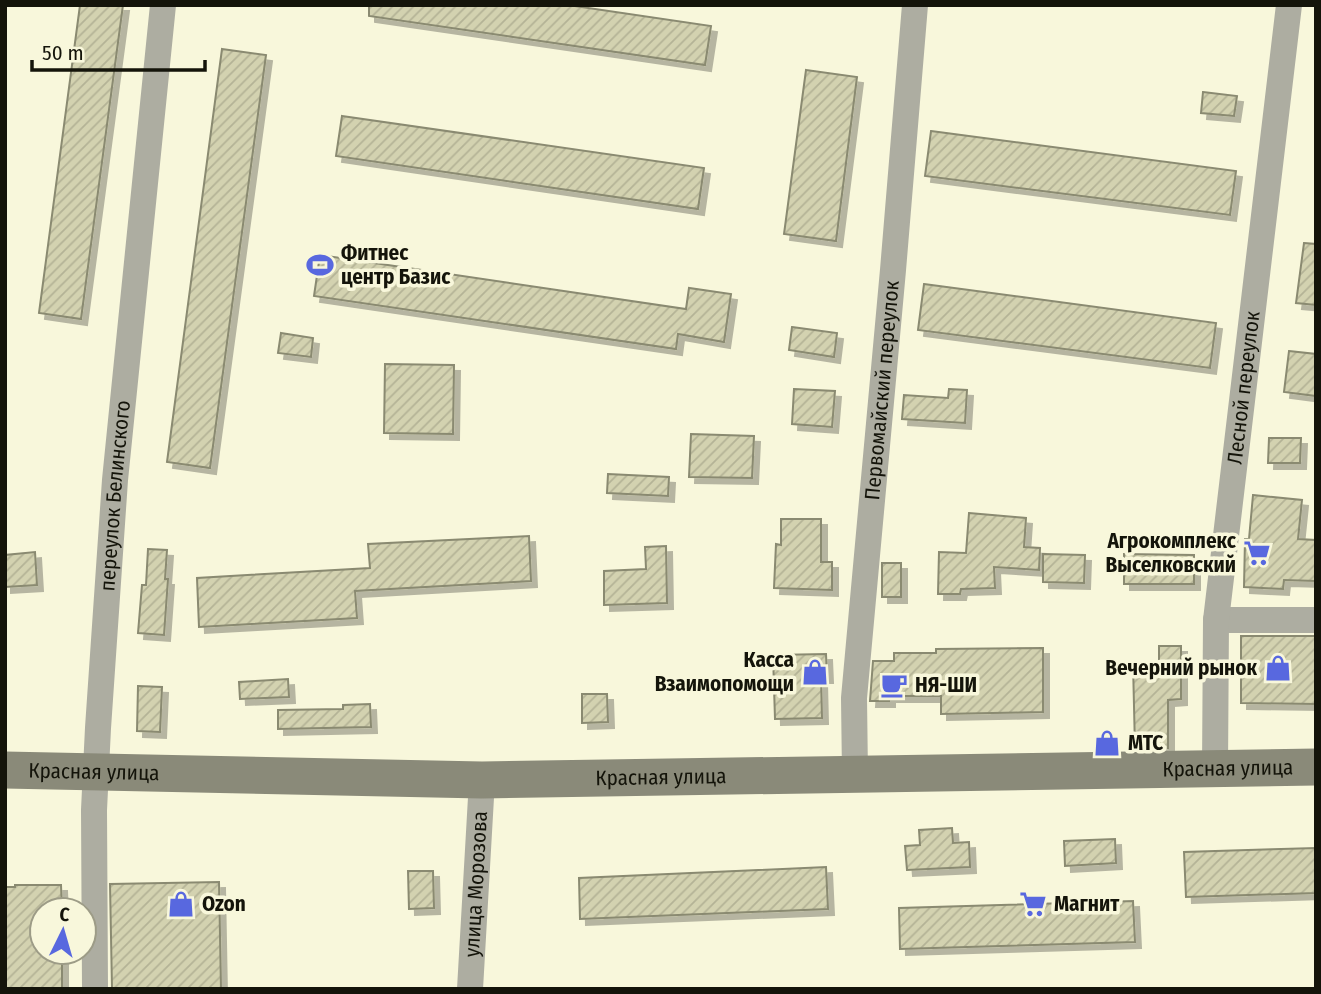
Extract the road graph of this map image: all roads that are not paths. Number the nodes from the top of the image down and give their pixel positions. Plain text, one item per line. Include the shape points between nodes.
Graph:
1 (163, 5) edge
2 (915, 5) edge
3 (1289, 5) edge
4 (1216, 620) junction
5 (1316, 620) edge
6 (1316, 767) edge
7 (1215, 769) junction
8 (5, 770) edge
9 (95, 772) junction
10 (855, 774) junction
11 (482, 780) junction
12 (95, 989) edge
13 (470, 989) edge

1 - 9 street, переулок Белинского via 116,480
2 - 10 street, Первомайский переулок via 854,698
3 - 4 street, Лесной переулок
4 - 5 street
4 - 7 street, Лесной переулок
6 - 7 main road, Красная улица
7 - 10 main road, Красная улица
8 - 9 main road, Красная улица
9 - 11 main road, Красная улица
9 - 12 street, переулок Белинского
10 - 11 main road, Красная улица
11 - 13 street, улица Морозова

